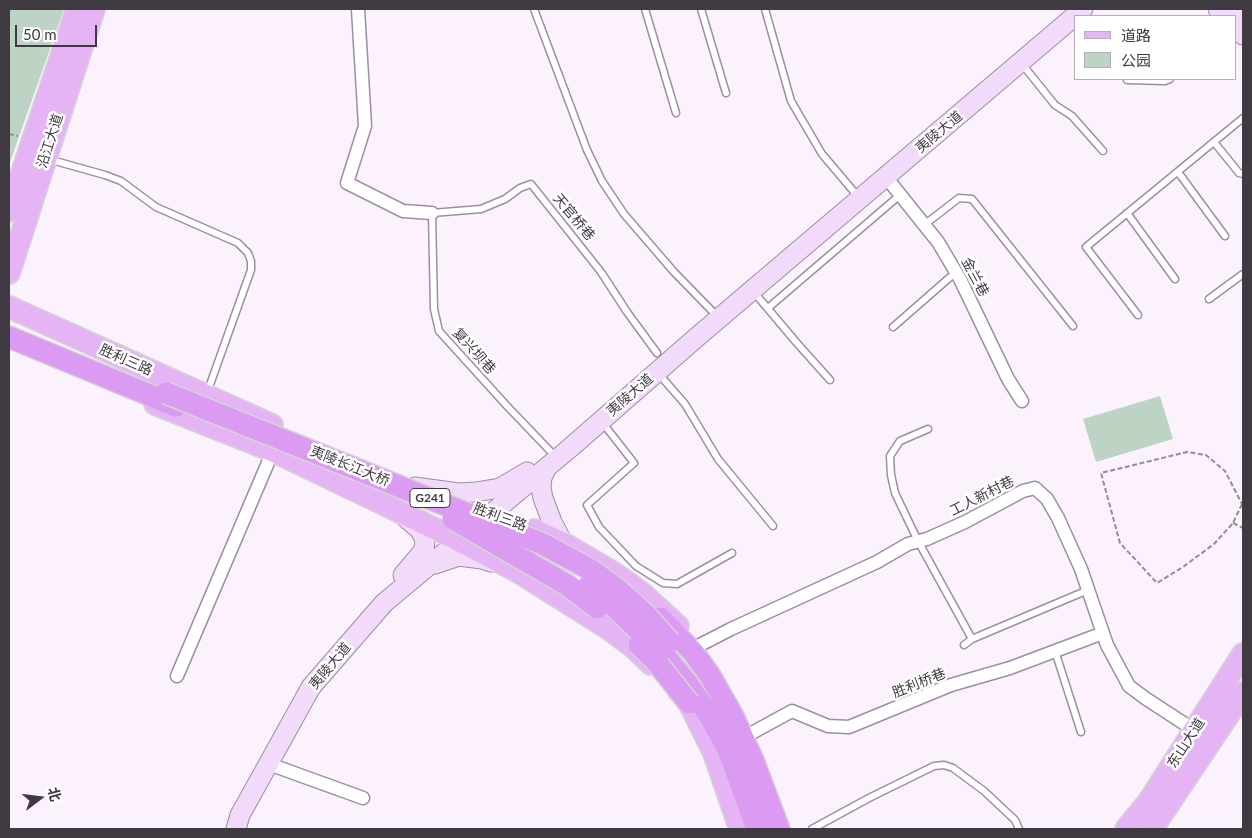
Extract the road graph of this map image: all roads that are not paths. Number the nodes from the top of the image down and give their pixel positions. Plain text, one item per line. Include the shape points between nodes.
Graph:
1 (77, 9) edge
2 (94, 9) edge
3 (358, 9) edge
4 (534, 9) edge
5 (645, 9) edge
6 (701, 9) edge
7 (765, 9) edge
8 (1068, 9) edge
9 (1238, 9) edge
10 (1243, 14) edge
11 (1074, 17) edge
12 (1020, 62) junction
13 (1127, 80) edge
14 (1168, 80) edge
15 (726, 94) dead end
16 (676, 113) dead end
17 (1243, 118) edge
18 (1214, 142) junction
19 (1103, 152) dead end
20 (44, 158) junction
21 (1178, 172) junction
22 (1243, 174) edge
23 (886, 177) junction
24 (856, 193) junction
25 (900, 195) junction
26 (9, 211) edge
27 (432, 213) junction
28 (1127, 213) junction
29 (924, 225) junction
30 (1225, 236) dead end
31 (956, 272) junction
32 (9, 273) edge
33 (1243, 274) edge
34 (1174, 279) dead end
35 (752, 290) junction
36 (1209, 299) dead end
37 (9, 307) edge
38 (768, 308) junction
39 (714, 313) junction
40 (1138, 315) dead end
41 (9, 322) edge
42 (1073, 326) dead end
43 (893, 327) dead end
44 (9, 337) edge
45 (9, 345) edge
46 (657, 362) junction
47 (830, 380) dead end
48 (206, 396) junction
49 (1022, 401) dead end
50 (601, 421) junction
51 (928, 429) dead end
52 (273, 451) junction
53 (544, 462) junction
54 (415, 487) junction
55 (397, 510) junction
56 (486, 512) junction
57 (772, 526) dead end
58 (454, 532) junction
59 (918, 541) junction
60 (563, 543) junction
61 (732, 553) dead end
62 (517, 571) junction
63 (408, 577) junction
64 (616, 588) junction
65 (1088, 590) junction
66 (1103, 633) junction
67 (972, 639) junction
68 (964, 645) dead end
69 (698, 646) junction
70 (665, 647) junction
71 (1055, 651) junction
72 (1243, 654) edge
73 (177, 676) dead end
74 (689, 703) junction
75 (1238, 705) edge
76 (1194, 730) junction
77 (1082, 732) dead end
78 (750, 734) junction
79 (269, 764) junction
80 (363, 798) dead end
81 (1154, 818) edge
82 (227, 829) edge
83 (236, 829) edge
84 (740, 829) edge
85 (757, 829) edge
86 (768, 829) edge
87 (779, 829) edge
88 (786, 829) edge
89 (812, 829) edge
90 (1019, 829) edge
91 (1126, 829) edge
92 (1132, 829) edge

1 - 26 main road, 沿江大道
2 - 20 main road, 沿江大道
3 - 27 street via 365,126 347,183 403,211
4 - 39 lane via 587,150 602,181 624,214
5 - 16 lane
6 - 15 lane
7 - 24 lane via 791,101 822,154
8 - 24 main road, 夷陵大道
9 - 10 main road
11 - 12 main road, 夷陵大道
12 - 19 lane via 1055,105 1072,116
12 - 23 main road, 夷陵大道
13 - 14 lane
17 - 18 lane
18 - 21 lane
18 - 22 lane via 1239,174
20 - 32 main road, 沿江大道
20 - 48 lane via 121,181 156,207 238,243 248,253 252,261 251,270
21 - 28 lane
21 - 30 lane
23 - 25 street, 金兰巷
23 - 35 main road, 夷陵大道
24 - 39 main road, 夷陵大道
25 - 29 street, 金兰巷
25 - 38 lane
27 - 46 lane, 天官桥巷 via 481,209 531,184 596,264
27 - 53 lane, 复兴坝巷 via 434,309 439,331 507,406
28 - 34 lane
28 - 40 lane via 1086,247
29 - 31 street, 金兰巷
29 - 42 lane via 958,198 972,199
31 - 43 lane
31 - 49 street, 金兰巷
33 - 36 lane
35 - 38 lane
35 - 46 main road, 夷陵大道
37 - 48 main road, 胜利三路
38 - 47 lane
39 - 53 main road, 夷陵大道
41 - 64 highway, 夷陵长江大桥 / G241, bridge via 166,394 543,544 591,570
44 - 58 highway, 夷陵长江大桥 / G241
45 - 52 main road, 胜利三路
46 - 50 main road, 夷陵大道
46 - 57 lane via 718,459
48 - 54 main road, 胜利三路
50 - 53 main road, 夷陵大道
50 - 61 lane via 634,462 587,505 599,527 636,566 663,583 676,584
51 - 59 lane via 900,441 890,456 895,493
52 - 55 main road, 胜利三路
52 - 73 street
53 - 54 main road via 500,488 482,492 458,493
53 - 56 main road, 夷陵大道
53 - 60 main road via 543,498
54 - 56 main road, 胜利三路
55 - 58 main road, 胜利三路
55 - 63 main road via 420,530 425,540 424,550
56 - 58 main road, 夷陵大道
56 - 60 main road, 胜利三路
58 - 62 main road, 胜利三路
58 - 63 main road, 夷陵大道
58 - 70 highway, 夷陵长江大桥 / G241, bridge via 524,550 558,567 601,594
58 - 74 highway, bridge via 525,560 574,591 616,623 654,659
59 - 65 street, 工人新村巷 via 1035,488 1047,498 1058,518
59 - 67 lane
59 - 69 street, 工人新村巷
60 - 69 main road, 胜利三路 via 643,594
62 - 63 main road via 482,559 459,556
62 - 74 main road, 胜利三路 via 606,627
63 - 79 main road, 夷陵大道 via 311,687
63 - 82 main road, 夷陵大道 via 379,598 305,683
64 - 70 highway, 夷陵长江大桥 / G241, bridge via 645,614
64 - 87 highway, bridge via 660,618 709,674 753,760
65 - 66 street, 工人新村巷
65 - 67 lane
66 - 71 street, 胜利桥巷
66 - 76 street, 工人新村巷 via 1130,686
67 - 68 lane
69 - 78 main road, 胜利三路 via 721,678
70 - 85 highway, G241 via 727,747
70 - 86 highway, G241 via 696,675 734,740
71 - 77 lane
71 - 78 street, 胜利桥巷 via 951,685 849,727 828,726 792,711
72 - 76 main road, 东山大道
74 - 84 main road, 胜利三路 via 714,753
75 - 81 main road, 东山大道
76 - 81 main road, 东山大道
78 - 88 main road, 胜利三路 via 763,760
79 - 80 street
79 - 83 main road, 夷陵大道 via 240,815
81 - 91 main road, 东山大道
81 - 92 main road via 1146,811
89 - 90 lane via 934,766 944,765 984,791 1015,820

